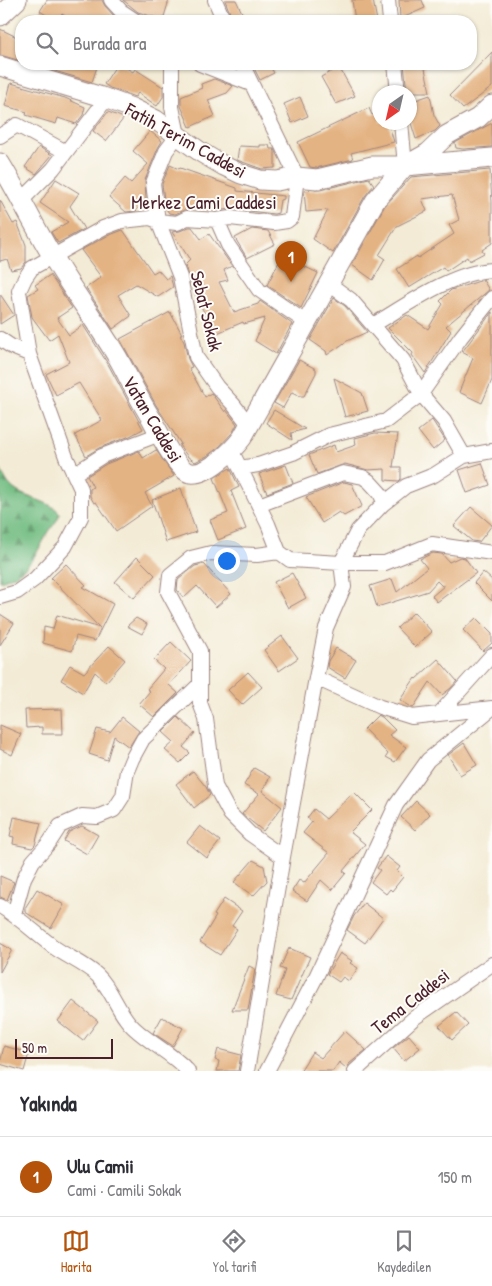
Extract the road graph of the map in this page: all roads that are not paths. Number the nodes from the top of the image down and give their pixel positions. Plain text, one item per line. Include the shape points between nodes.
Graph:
1 (17, 0) edge
2 (110, 0) edge
3 (215, 0) edge
4 (388, 0) edge
5 (127, 15) edge
6 (221, 15) edge
7 (389, 15) edge
8 (0, 16) edge
9 (0, 66) edge
10 (172, 70) edge
11 (215, 70) edge
12 (245, 70) edge
13 (396, 70) edge
14 (251, 84) junction
15 (397, 85) edge
16 (107, 98) junction
17 (492, 105) edge
18 (485, 116) edge
19 (402, 130) edge
20 (178, 135) junction
21 (0, 136) edge
22 (66, 152) junction
23 (492, 159) edge
24 (0, 163) edge
25 (405, 166) junction
26 (297, 178) junction
27 (22, 200) junction
28 (218, 220) junction
29 (158, 221) junction
30 (53, 258) junction
31 (492, 270) edge
32 (328, 283) junction
33 (492, 298) edge
34 (307, 323) junction
35 (373, 325) junction
36 (0, 338) edge
37 (29, 354) junction
38 (421, 394) junction
39 (250, 426) junction
40 (160, 434) junction
41 (492, 451) edge
42 (464, 456) junction
43 (236, 460) junction
44 (74, 474) junction
45 (384, 502) junction
46 (259, 506) junction
47 (279, 552) junction
48 (492, 553) edge
49 (341, 563) junction
50 (0, 597) edge
51 (492, 655) edge
52 (316, 678) junction
53 (200, 684) junction
54 (492, 708) edge
55 (439, 714) junction
56 (283, 856) junction
57 (0, 906) edge
58 (14, 914) junction
59 (492, 964) edge
60 (188, 1071) edge
61 (247, 1071) edge
62 (267, 1071) edge
63 (355, 1071) edge

1 - 8 street
2 - 5 street
3 - 6 street
4 - 7 street
9 - 16 street, Fatih Terim Caddesi
10 - 20 street via 172,107
11 - 14 street
12 - 14 street
13 - 15 street
14 - 26 street
16 - 20 street, Fatih Terim Caddesi via 156,120
16 - 22 street
17 - 18 street
18 - 25 street via 447,135 428,153
19 - 25 street
20 - 26 street, Fatih Terim Caddesi via 241,174 277,182
20 - 29 street, Sebat Sokak via 166,151 153,183
21 - 22 street via 18,125
22 - 27 street
23 - 25 street, Fatih Terim Caddesi
24 - 27 street, Vatan Caddesi
25 - 26 street, Fatih Terim Caddesi via 372,166 317,179
25 - 32 street, Vatan Caddesi via 375,201
26 - 28 street, Merkez Cami Caddesi via 292,217 288,221
27 - 30 street, Vatan Caddesi
28 - 29 street, Merkez Cami Caddesi via 187,218 177,223
28 - 34 street via 228,245 259,290
29 - 30 street, Merkez Cami Caddesi via 150,218 122,221 103,228
29 - 39 street, Sebat Sokak via 180,277 196,357 217,388
30 - 37 street, Merkez Cami Caddesi via 32,268 19,291
30 - 40 street, Vatan Caddesi via 118,358
31 - 35 street via 441,286
32 - 34 street, Vatan Caddesi
32 - 35 street via 351,300
33 - 38 street
34 - 39 street, Vatan Caddesi
35 - 38 street via 403,360
36 - 37 street
37 - 44 street, Merkez Cami Caddesi
38 - 42 street via 444,420
38 - 43 street via 386,421 329,435 294,453 258,465
39 - 43 street, Vatan Caddesi
40 - 43 street, Vatan Caddesi via 183,470 191,473
40 - 44 street via 102,456
41 - 42 street
42 - 45 street via 406,486
43 - 46 street
44 - 50 street, Merkez Cami Caddesi via 81,489 81,516 64,547 35,579 17,592
45 - 46 street via 369,481 343,473
45 - 49 street via 358,530
46 - 47 street
47 - 49 street via 290,560
47 - 53 street via 257,555 211,552 191,558 170,575 168,592 200,651
48 - 49 street via 432,544 385,563
49 - 52 street via 344,587 326,628
51 - 55 street
52 - 55 street via 380,707 412,717
52 - 56 street
53 - 56 street via 200,703 206,718 215,786 230,814 250,834
53 - 58 street via 143,739 128,771 123,796 114,810 97,817 82,816 60,826 24,878
54 - 55 street
54 - 62 street via 428,760 396,805 315,979
56 - 61 street
57 - 58 street
58 - 60 street via 56,948 97,974 132,1026
59 - 63 street, Tema Caddesi via 414,1018

